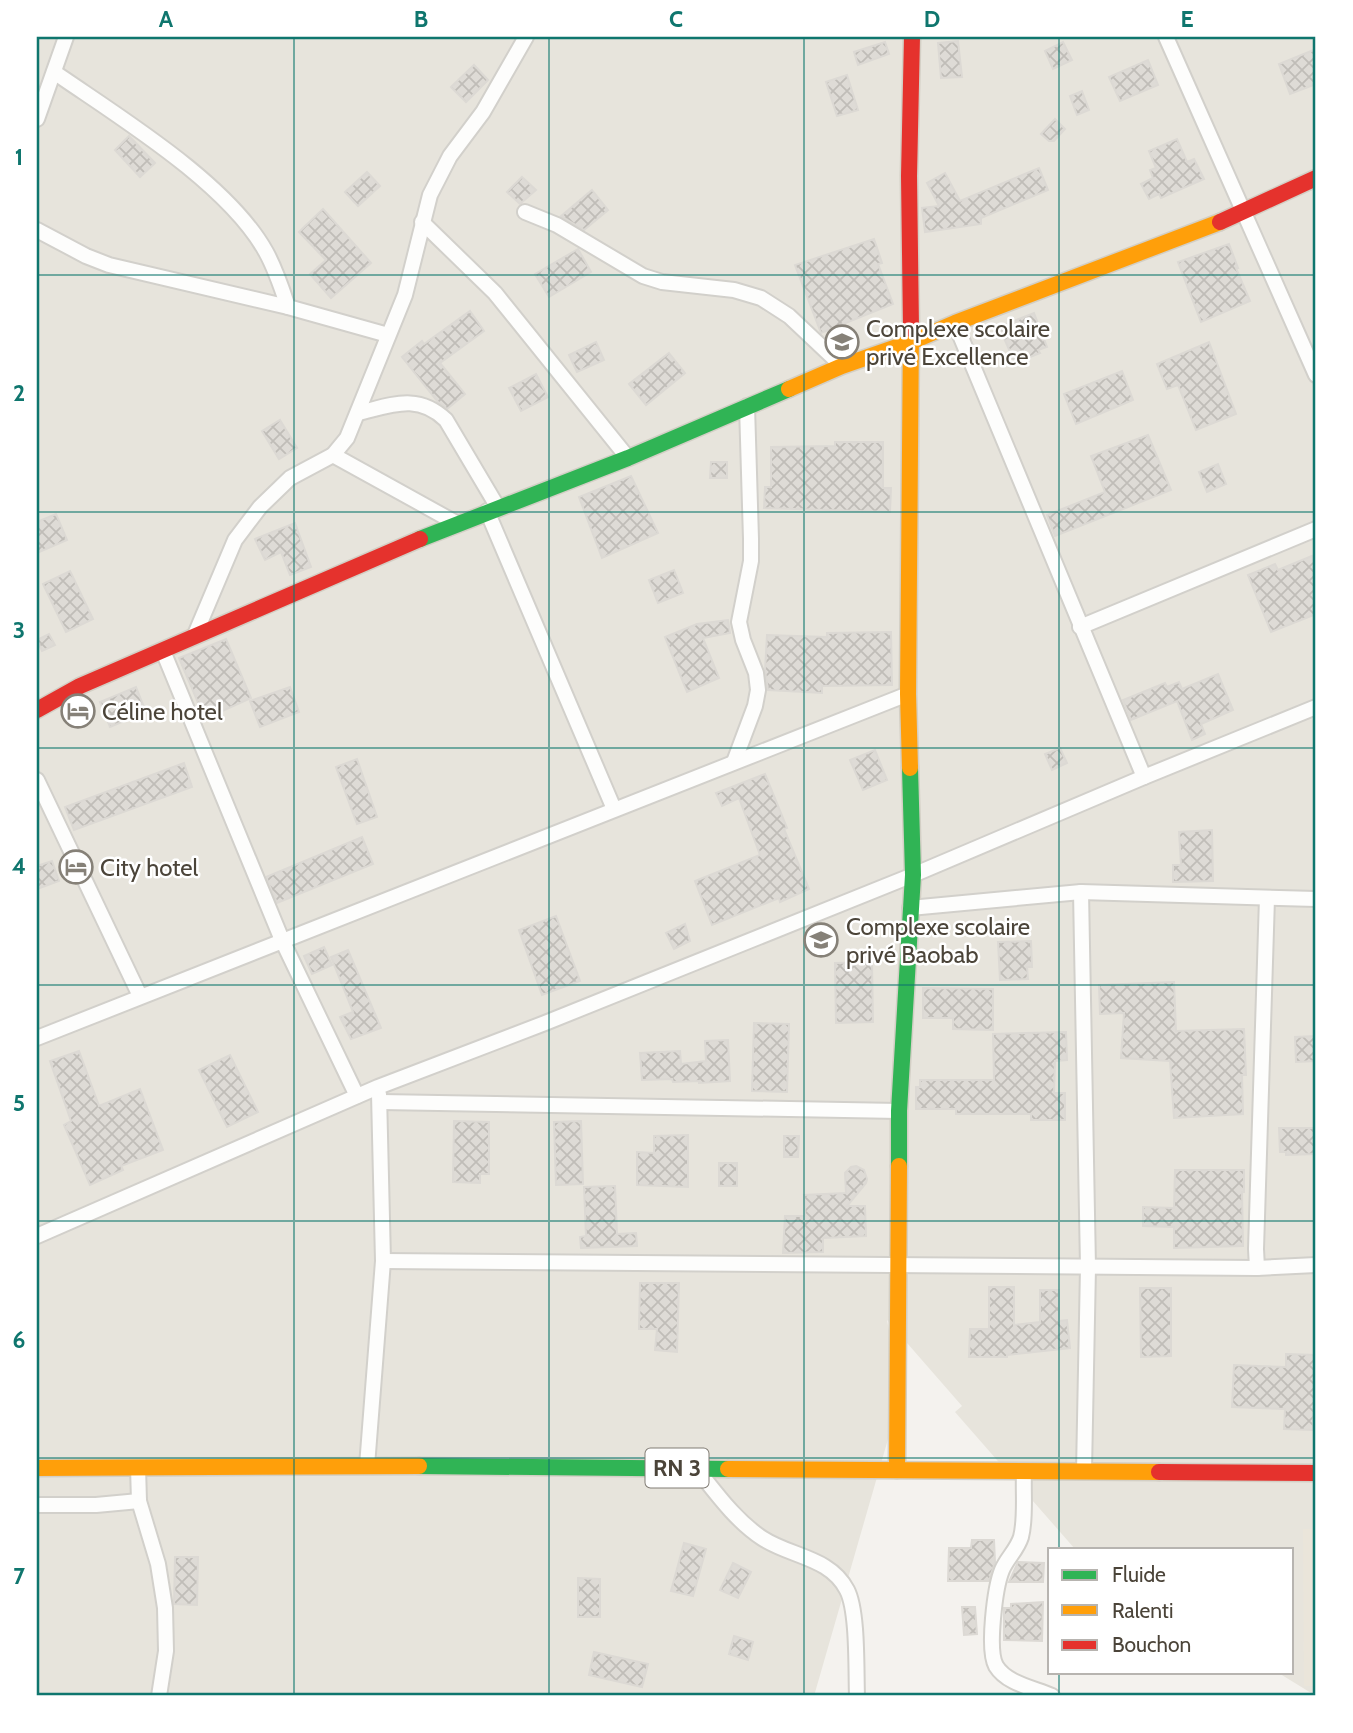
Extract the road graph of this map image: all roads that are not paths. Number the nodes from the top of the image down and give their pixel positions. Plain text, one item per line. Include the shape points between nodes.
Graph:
1 (66, 37) edge
2 (526, 37) edge
3 (912, 37) edge
4 (1166, 37) edge
5 (54, 72) junction
6 (37, 118) edge
7 (1316, 178) edge
8 (525, 212) dead end
9 (1243, 213) junction
10 (422, 222) junction
11 (37, 230) edge
12 (288, 307) junction
13 (956, 323) junction
14 (388, 335) junction
15 (911, 342) junction
16 (1312, 352) edge
17 (842, 366) junction
18 (1316, 375) edge
19 (747, 406) junction
20 (358, 412) junction
21 (333, 455) junction
22 (628, 458) junction
23 (492, 509) junction
24 (456, 523) junction
25 (1316, 529) edge
26 (1080, 627) junction
27 (194, 637) junction
28 (163, 651) junction
29 (908, 694) junction
30 (1316, 707) edge
31 (37, 710) edge
32 (734, 762) junction
33 (1144, 777) junction
34 (37, 780) edge
35 (614, 809) junction
36 (913, 875) junction
37 (1081, 892) junction
38 (1267, 898) junction
39 (1316, 899) edge
40 (910, 908) junction
41 (282, 940) junction
42 (140, 996) junction
43 (37, 1038) edge
44 (379, 1095) junction
45 (357, 1096) junction
46 (899, 1111) junction
47 (37, 1236) edge
48 (383, 1261) junction
49 (900, 1265) junction
50 (1316, 1265) edge
51 (1088, 1267) junction
52 (1257, 1268) junction
53 (367, 1466) junction
54 (138, 1467) junction
55 (37, 1468) edge
56 (696, 1468) junction
57 (898, 1470) junction
58 (1084, 1472) junction
59 (1024, 1473) junction
60 (1316, 1473) edge
61 (139, 1501) junction
62 (37, 1505) edge
63 (159, 1696) edge
64 (857, 1696) edge
65 (1052, 1696) edge

1 - 5 street
2 - 10 street via 483,112 450,156
3 - 15 street
4 - 9 street
5 - 6 street
5 - 12 street via 154,142 240,215 266,251
7 - 9 street
8 - 17 street via 557,225 643,276 761,298 789,316
9 - 13 street
9 - 16 street
10 - 14 street via 404,295
10 - 22 street via 495,293
11 - 12 street via 109,265
12 - 14 street
13 - 15 street
13 - 26 street
14 - 20 street
15 - 17 street
15 - 29 street
16 - 18 street
17 - 19 street
19 - 22 street
19 - 32 street via 751,561 739,622 758,690
20 - 21 street via 347,438
20 - 23 street via 402,403 436,410 446,420
21 - 24 street
21 - 27 street via 290,478 260,507 235,540
22 - 23 street
23 - 24 street
23 - 35 street
24 - 27 street
25 - 26 street
26 - 33 street
27 - 28 street
28 - 31 street
28 - 41 street
29 - 32 street
29 - 36 street
30 - 33 street
32 - 35 street
33 - 36 street
34 - 42 street
35 - 41 street
36 - 40 street
36 - 44 street
37 - 38 street
37 - 40 street
37 - 51 street
38 - 39 street
38 - 52 street
40 - 46 street
41 - 42 street
41 - 45 street
42 - 43 street
44 - 45 street
44 - 46 street
44 - 48 street
45 - 47 street
46 - 49 street
48 - 49 street
48 - 53 street
49 - 51 street
49 - 57 street
50 - 52 street
51 - 52 street
51 - 58 street
53 - 54 street, RN 3
53 - 56 street, RN 3
54 - 55 street, RN 3
54 - 61 street
56 - 57 street, RN 3
56 - 64 street via 738,1520 762,1538 836,1572 852,1608
57 - 59 street, RN 3
58 - 59 street, RN 3
58 - 60 street, RN 3
59 - 65 street via 1022,1536 998,1584 992,1655 1007,1678
61 - 62 street
61 - 63 street via 163,1584 166,1651

